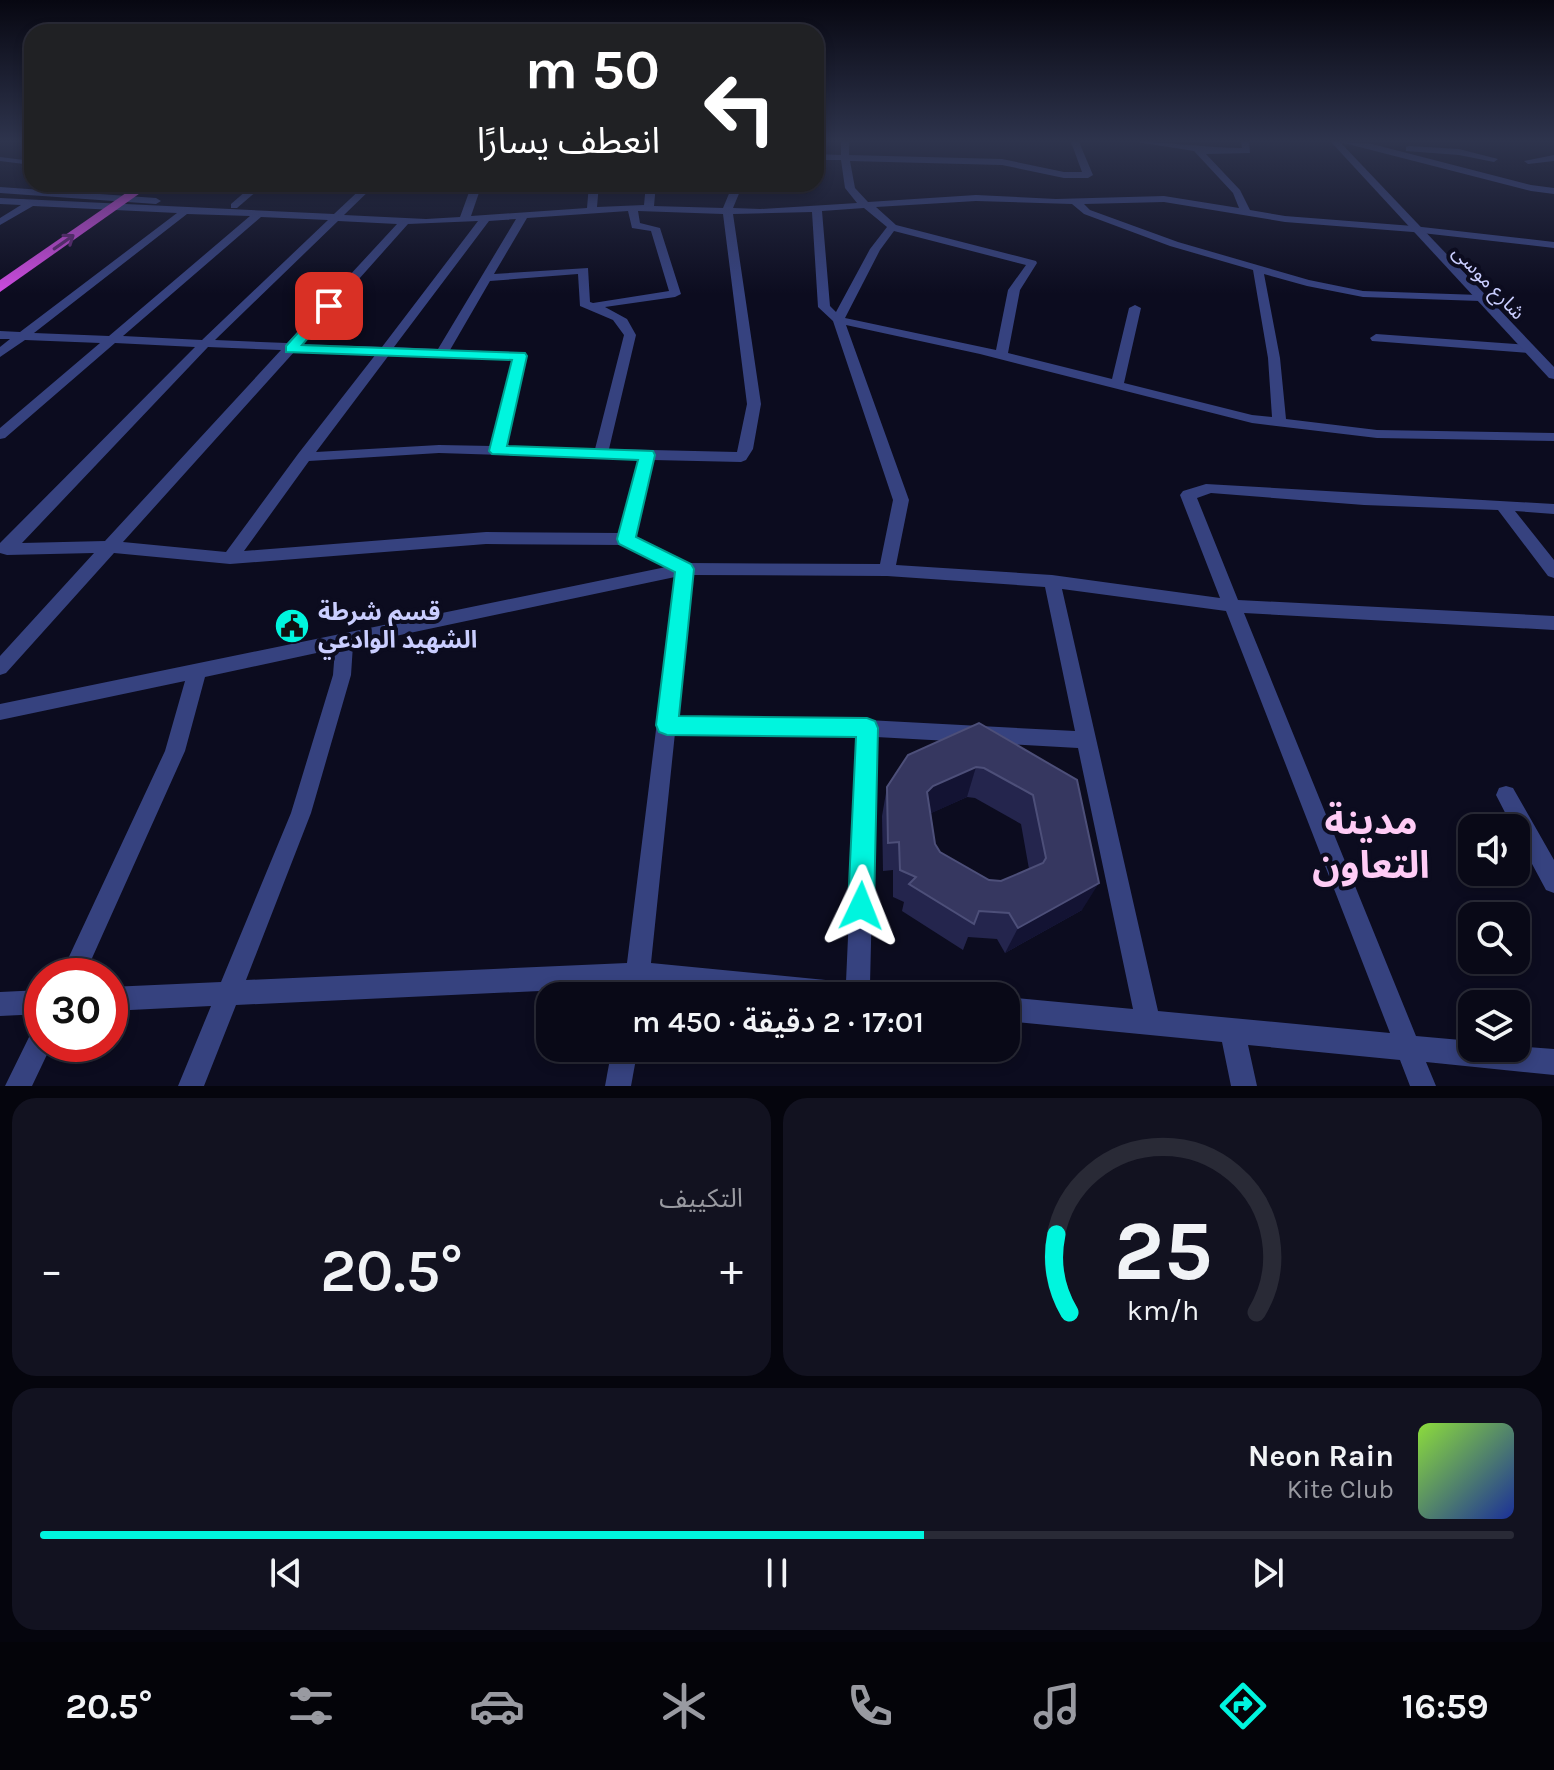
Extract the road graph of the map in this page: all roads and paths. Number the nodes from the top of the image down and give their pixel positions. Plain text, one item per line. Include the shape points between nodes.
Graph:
1 (45, 193) edge
2 (114, 193) edge
3 (135, 193) edge
4 (250, 193) edge
5 (362, 193) edge
6 (474, 193) edge
7 (593, 193) edge
8 (650, 193) edge
9 (734, 193) edge
10 (853, 193) edge
11 (1237, 193) edge
12 (1380, 193) edge
13 (1537, 193) edge
14 (128, 198) junction
15 (0, 201) edge
16 (108, 202) junction
17 (1075, 202) junction
18 (31, 203) junction
19 (869, 205) junction
20 (1554, 205) edge
21 (234, 206) junction
22 (90, 207) junction
23 (632, 208) junction
24 (649, 208) junction
25 (817, 208) junction
26 (592, 210) junction
27 (727, 210) junction
28 (184, 212) junction
29 (1246, 213) junction
30 (524, 214) junction
31 (257, 215) junction
32 (340, 215) junction
33 (487, 217) junction
34 (465, 218) junction
35 (0, 222) edge
36 (404, 222) junction
37 (892, 227) junction
38 (1413, 229) junction
39 (1554, 245) edge
40 (0, 270) edge
41 (1258, 270) junction
42 (486, 278) junction
43 (0, 287) edge
44 (1480, 298) junction
45 (589, 306) junction
46 (1135, 308) dead end
47 (838, 320) junction
48 (0, 335) edge
49 (21, 337) junction
50 (1376, 338) dead end
51 (110, 341) junction
52 (203, 345) junction
53 (291, 349) junction
54 (1529, 349) junction
55 (387, 352) junction
56 (0, 353) edge
57 (442, 353) junction
58 (1001, 355) junction
59 (1554, 375) edge
60 (1117, 386) junction
61 (1279, 423) junction
62 (0, 435) edge
63 (1554, 437) edge
64 (498, 451) junction
65 (601, 454) junction
66 (647, 455) junction
67 (303, 457) junction
68 (1502, 505) junction
69 (1554, 509) edge
70 (626, 539) junction
71 (112, 547) junction
72 (4, 548) edge
73 (230, 558) junction
74 (684, 569) junction
75 (887, 570) junction
76 (1554, 572) edge
77 (1052, 581) junction
78 (1233, 606) junction
79 (1554, 623) edge
80 (344, 641) junction
81 (0, 668) edge
82 (197, 671) junction
83 (0, 712) edge
84 (667, 725) junction
85 (867, 728) junction
86 (1087, 740) junction
87 (1506, 795) dead end
88 (1554, 882) edge
89 (80, 958) edge
90 (637, 982) edge
91 (864, 982) edge
92 (536, 987) edge
93 (228, 993) junction
94 (128, 998) edge
95 (24, 1003) edge
96 (0, 1004) edge
97 (1020, 1010) edge
98 (1148, 1022) junction
99 (1232, 1031) junction
100 (1407, 1048) junction
101 (30, 1062) edge
102 (622, 1062) edge
103 (1554, 1062) edge
104 (18, 1086) edge
105 (191, 1086) edge
106 (618, 1086) edge
107 (1244, 1086) edge
108 (1423, 1086) edge

1 - 16 street
2 - 16 highway
3 - 14 highway
4 - 21 street
5 - 32 street
6 - 34 street
7 - 26 street
8 - 24 street
9 - 27 street
10 - 19 street
11 - 29 street
12 - 38 street, شارع موسى
13 - 20 street
14 - 16 highway
14 - 21 street
15 - 18 street
16 - 22 highway
16 - 28 street
43 -> 16 highway
17 - 19 street via 976,198
17 - 29 street via 1164,199
17 - 41 street via 1087,212
18 - 22 street
18 - 35 street
19 - 25 street
19 - 37 street
21 - 32 street
22 - 40 highway
23 - 24 street
23 - 26 street
23 - 45 street via 636,226 655,228 675,294
24 - 27 street
25 - 27 street
25 - 47 street via 824,307
26 - 30 street
27 - 66 street via 754,404 746,449 741,457
28 - 31 street
28 - 49 street
29 - 38 street
30 - 33 street
30 - 42 street
31 - 32 street
31 - 51 street
32 - 34 street
32 - 36 street
32 - 52 street
33 - 34 street
33 - 55 street
34 - 36 street
36 - 53 street
37 - 47 street
37 - 58 street via 1032,263 1014,290
38 - 39 street
38 - 44 street, شارع موسى
41 - 44 street via 1363,294
41 - 61 street
42 - 45 street via 579,268 584,270 584,304
42 - 57 street
44 - 54 street, شارع موسى
45 - 65 street via 614,313 630,335
46 - 60 street
47 - 58 street
47 - 75 street via 901,500
48 - 49 street
49 - 51 street
49 - 56 street
50 - 54 street
51 - 52 street
51 - 62 street
52 - 53 street
52 - 72 street
53 - 55 street
53 - 71 street
54 - 59 street, شارع موسى
55 - 57 street
55 - 67 street
57 - 64 street via 520,356
58 - 60 street
60 - 61 street
61 - 63 street via 1377,434
64 - 65 street
64 - 67 street
65 - 66 street
66 - 70 street
67 - 73 street
68 - 69 street
68 - 76 street
68 - 78 street via 1196,490 1188,495
70 - 73 street via 486,538
70 - 74 street
71 - 72 street
71 - 73 street
71 - 81 street
74 - 75 street
74 - 80 street
74 - 84 street
75 - 77 street
77 - 78 street
77 - 86 street
78 - 79 street
78 - 100 street
80 - 82 street
80 - 93 street via 342,675 301,813
82 - 83 street
82 - 89 street via 175,751
84 - 85 street
84 - 90 street
85 - 86 street
85 - 91 street
86 - 98 street
87 - 88 street
92 - 93 street
93 - 94 street
93 - 105 street
95 - 96 street
97 - 98 street
98 - 99 street
99 - 100 street
99 - 107 street
100 - 103 street
100 - 108 street
101 - 104 street
102 - 106 street

